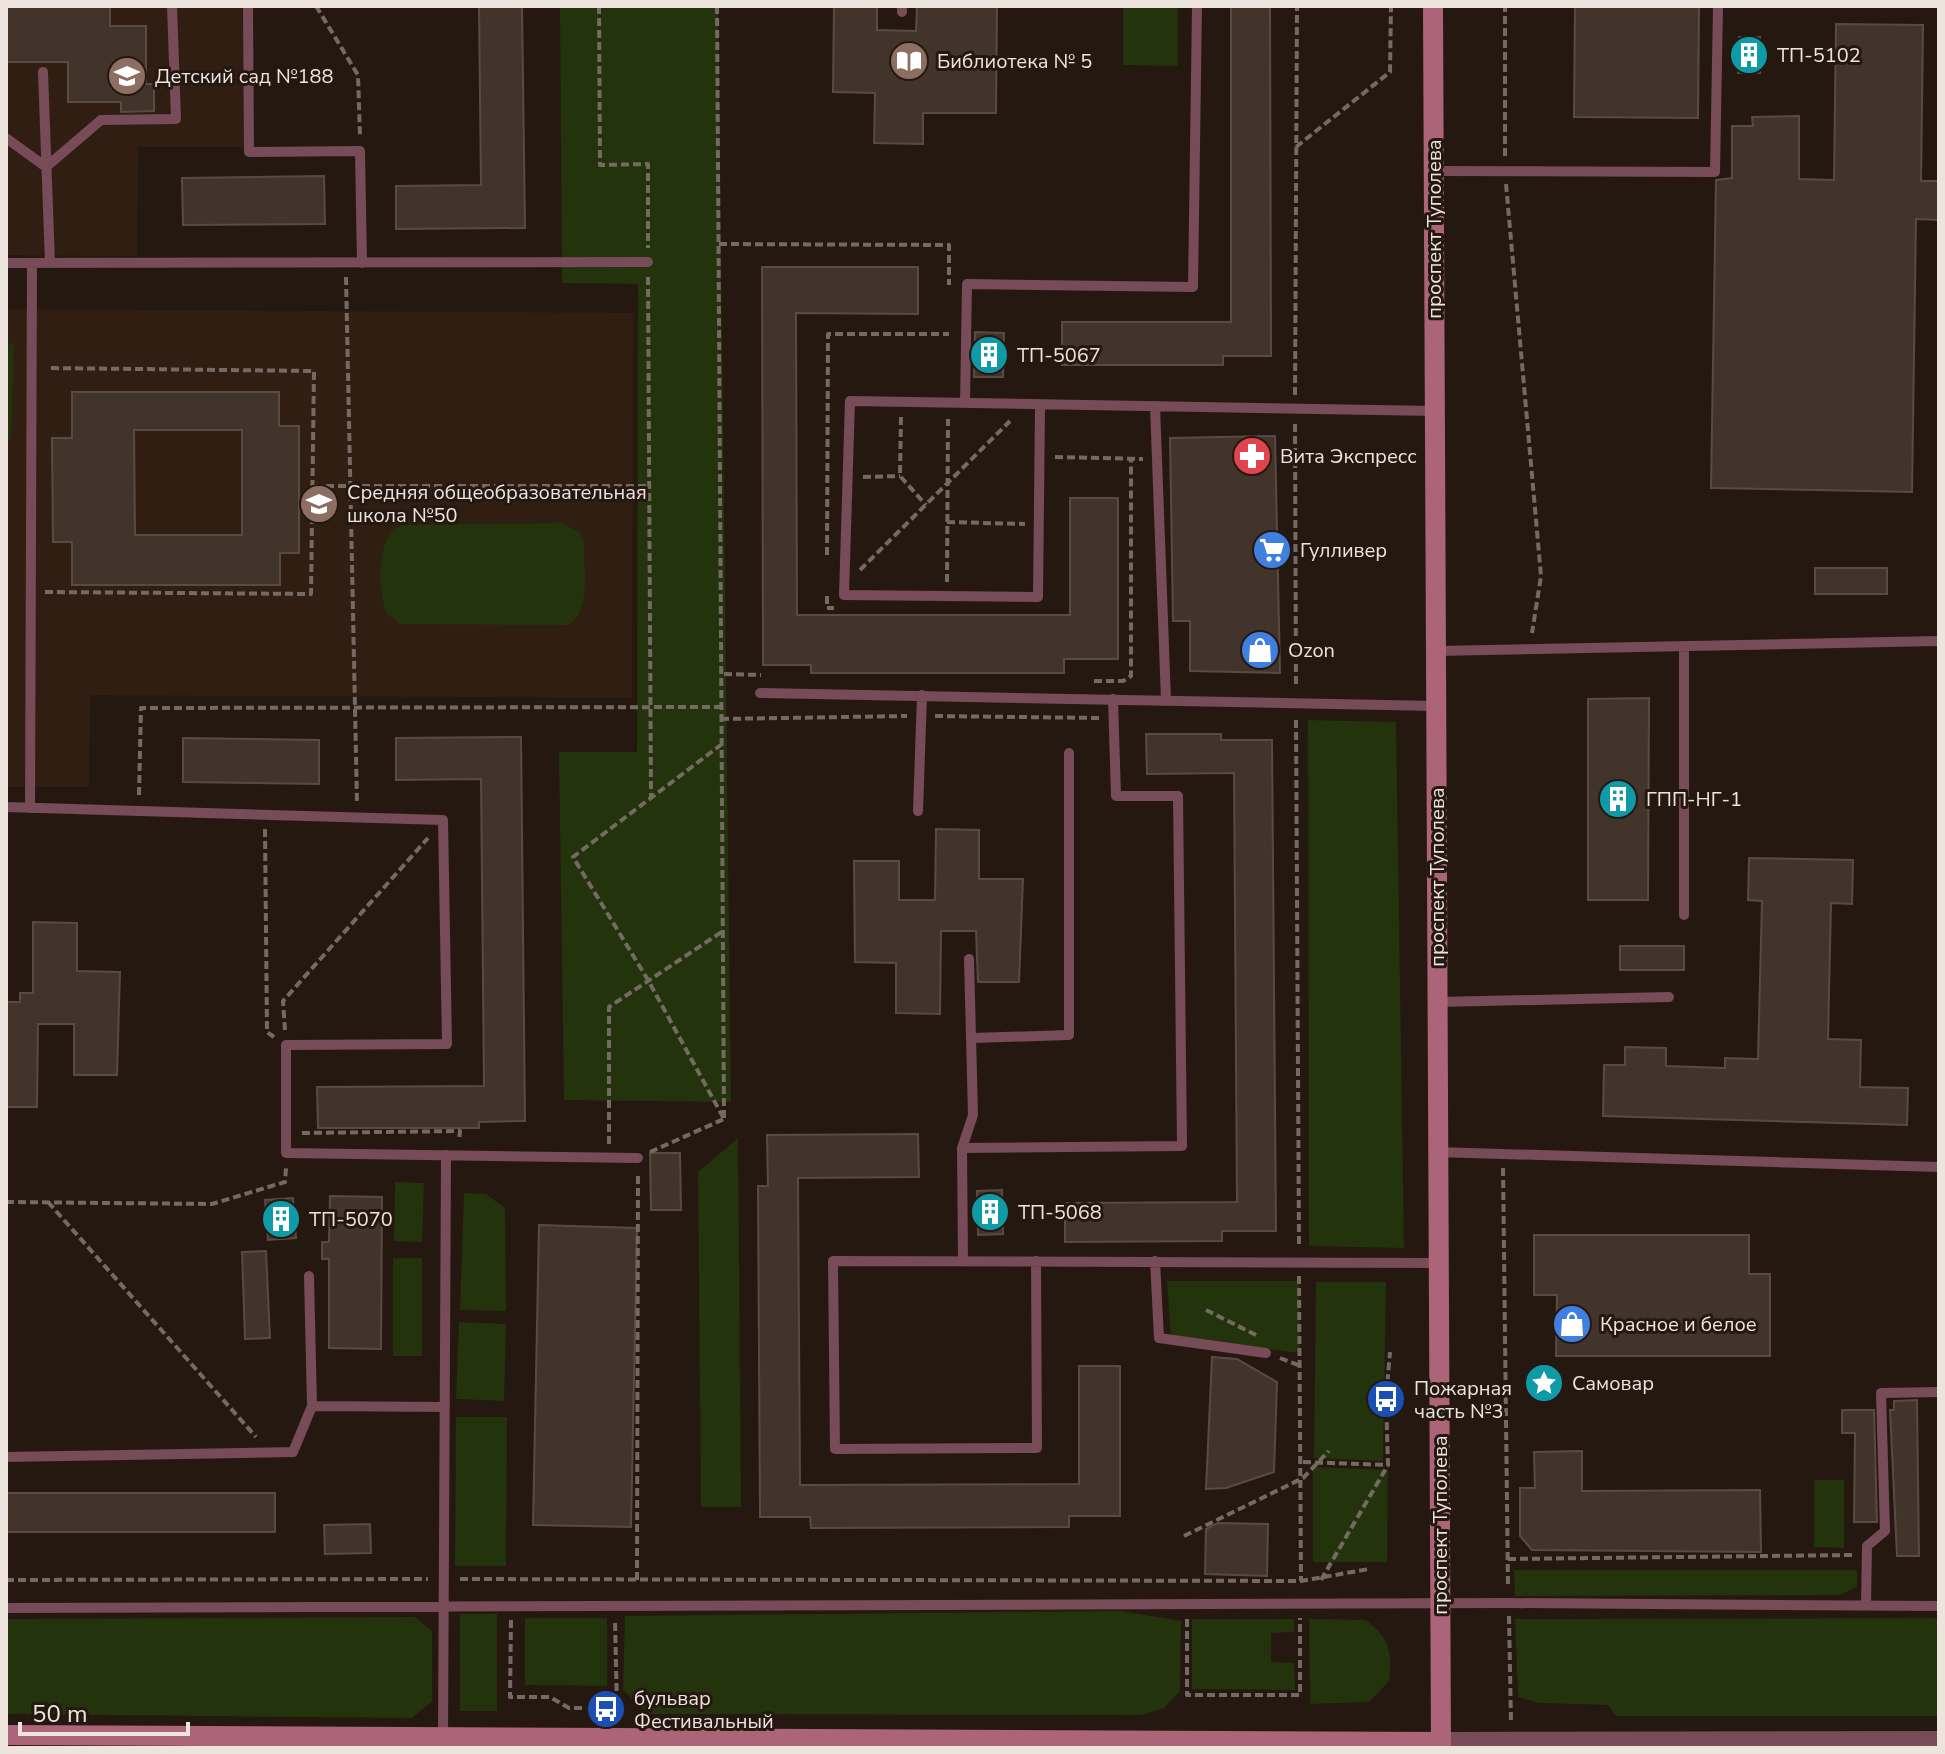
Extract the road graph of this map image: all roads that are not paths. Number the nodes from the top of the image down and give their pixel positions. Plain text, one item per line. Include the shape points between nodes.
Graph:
1 (172, 6) edge
2 (248, 6) edge
3 (1197, 6) edge
4 (1433, 6) edge
5 (1718, 6) edge
6 (43, 72) dead end
7 (6, 138) edge
8 (46, 167) junction
9 (1434, 171) junction
10 (648, 262) road end
11 (6, 263) edge
12 (32, 263) junction
13 (50, 263) junction
14 (362, 263) junction
15 (965, 403) junction
16 (1040, 405) junction
17 (1155, 406) junction
18 (1435, 411) junction
19 (1939, 641) edge
20 (1684, 646) junction
21 (1436, 651) junction
22 (760, 693) dead end
23 (922, 695) junction
24 (1113, 699) junction
25 (1166, 700) junction
26 (1436, 706) junction
27 (1069, 753) dead end
28 (6, 807) edge
29 (30, 808) junction
30 (918, 811) dead end
31 (1684, 915) dead end
32 (969, 959) dead end
33 (1669, 997) dead end
34 (1438, 1002) junction
35 (972, 1038) junction
36 (962, 1148) junction
37 (1438, 1152) junction
38 (446, 1155) junction
39 (638, 1158) road end
40 (1939, 1167) edge
41 (963, 1260) junction
42 (1036, 1261) junction
43 (1155, 1261) junction
44 (1439, 1263) junction
45 (309, 1276) dead end
46 (1266, 1353) dead end
47 (1939, 1392) edge
48 (312, 1406) junction
49 (445, 1407) junction
50 (6, 1457) edge
51 (1440, 1603) junction
52 (1866, 1605) junction
53 (1939, 1606) edge
54 (444, 1607) junction
55 (6, 1608) edge
56 (443, 1737) junction
57 (9, 1740) edge
58 (1939, 1741) edge
59 (1437, 1746) edge

1 - 8 lane via 176,119 101,120
2 - 14 lane via 249,152 360,151
3 - 15 lane via 1193,287 967,284
4 - 9 main road, проспект Туполева
5 - 9 lane via 1715,172
6 - 8 lane
7 - 8 lane
8 - 13 lane
9 - 18 main road, проспект Туполева
10 - 14 lane
11 - 12 lane
12 - 13 lane
12 - 29 lane
13 - 14 lane
15 - 16 lane
15 - 16 lane via 850,401 844,595 1038,597
16 - 17 lane
17 - 18 lane
17 - 25 lane
18 - 21 main road, проспект Туполева
19 - 20 lane
20 - 21 lane
20 - 31 lane
21 - 26 main road, проспект Туполева
22 - 23 lane
23 - 24 lane
23 - 30 lane
24 - 25 lane
24 - 36 lane via 1116,796 1178,796 1182,1146
25 - 26 lane
26 - 34 main road, проспект Туполева
27 - 35 lane via 1069,1035
28 - 29 lane
29 - 38 lane via 443,820 447,1044 286,1045 286,1153
32 - 35 lane
33 - 34 lane
34 - 37 main road, проспект Туполева
35 - 36 lane via 973,1115
36 - 41 lane
37 - 40 lane
37 - 44 main road, проспект Туполева
38 - 39 lane
38 - 49 lane
41 - 42 lane
41 - 42 lane via 833,1261 835,1449 1037,1448
42 - 43 lane
43 - 44 lane
43 - 46 lane via 1159,1338
44 - 51 main road, проспект Туполева
45 - 48 lane
47 - 52 lane via 1881,1393 1885,1531 1867,1546
48 - 49 lane
48 - 50 lane via 293,1452
49 - 54 lane
51 - 52 lane
51 - 54 lane
51 - 59 main road, проспект Туполева
52 - 53 lane
54 - 55 lane
54 - 56 lane
56 - 57 main road
56 - 59 main road
58 - 59 street via 1512,1739

